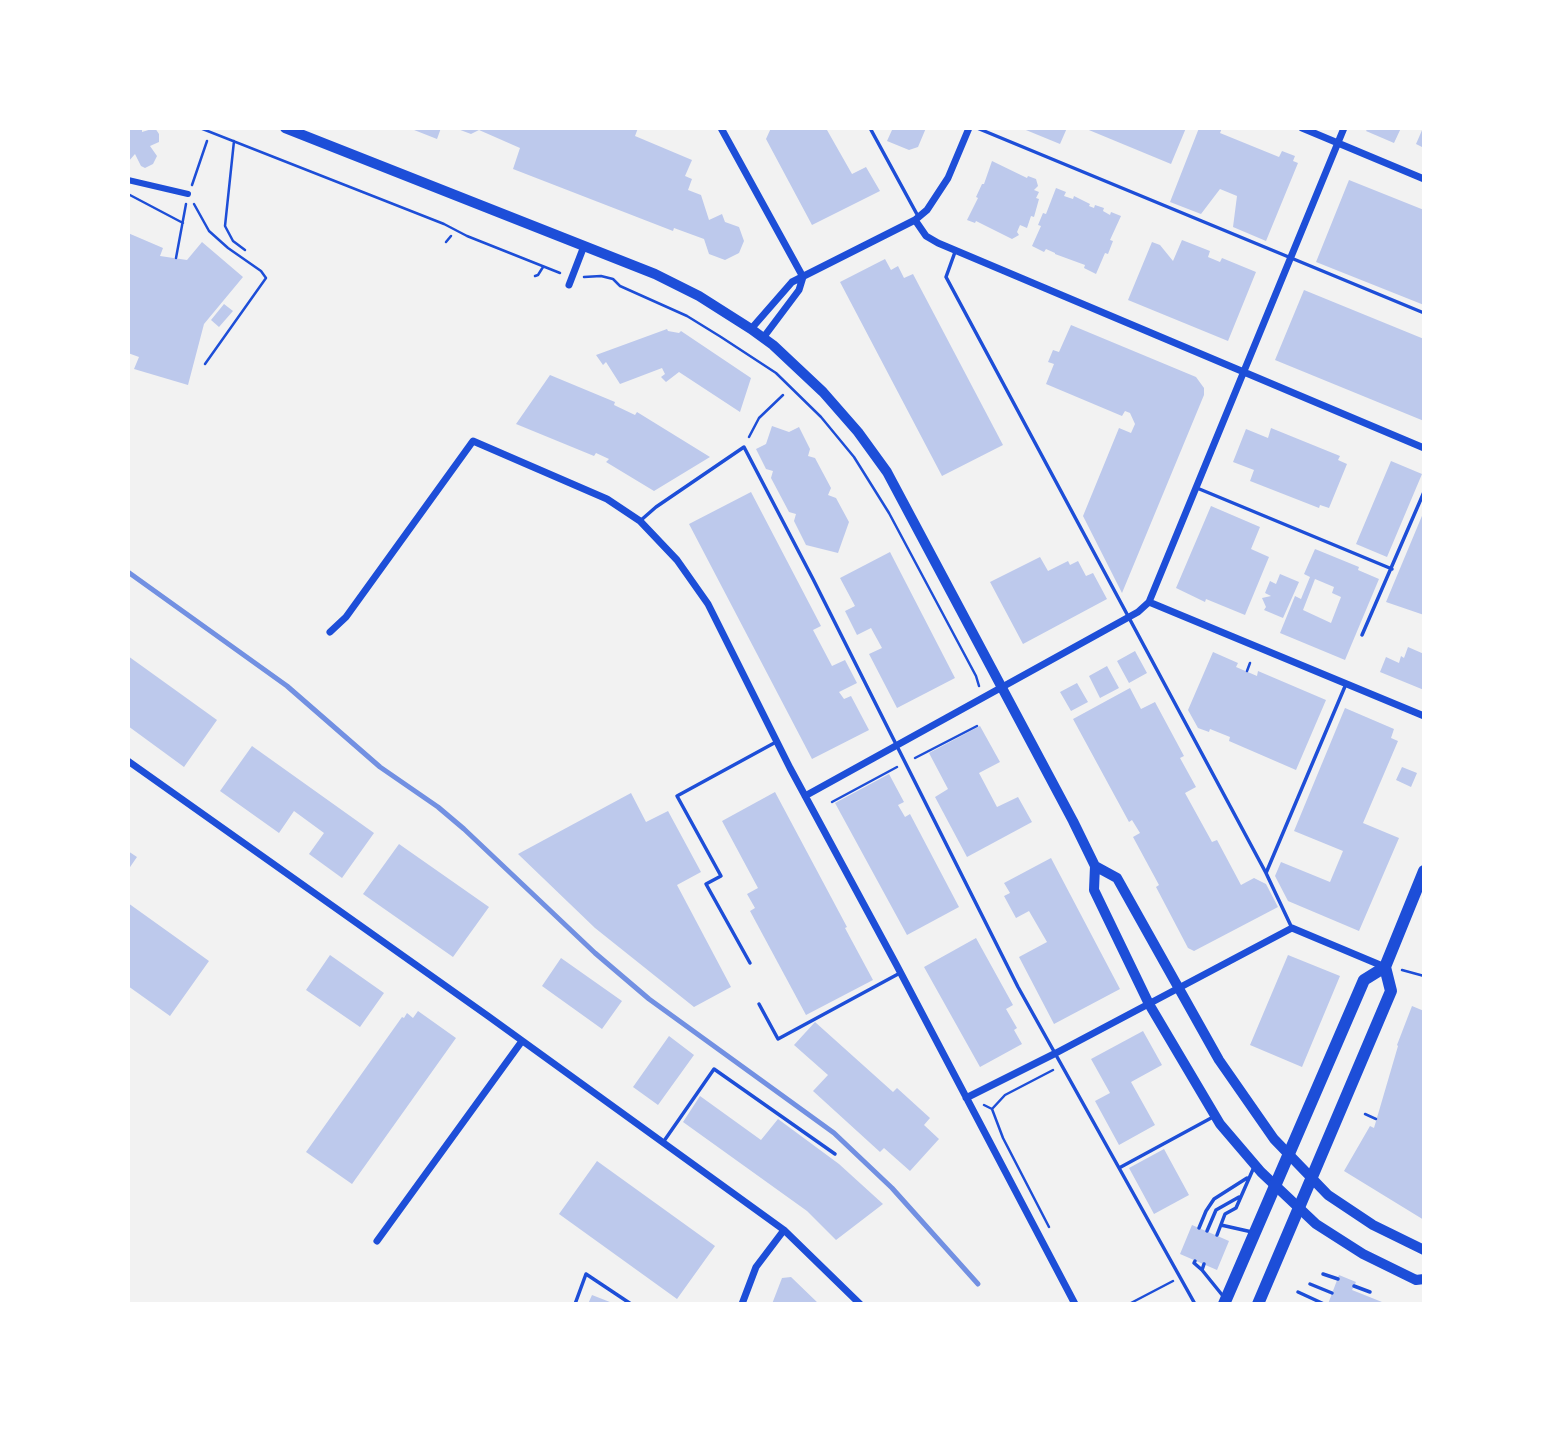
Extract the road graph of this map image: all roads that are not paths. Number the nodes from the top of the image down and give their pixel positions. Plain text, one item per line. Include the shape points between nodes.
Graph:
1 (285, 128) edge
2 (721, 128) edge
3 (870, 128) edge
4 (969, 128) edge
5 (977, 128) edge
6 (1303, 128) edge
7 (1344, 128) edge
8 (1338, 142) junction
9 (1424, 179) edge
10 (128, 180) edge
11 (188, 194) road end
12 (917, 219) junction
13 (584, 246) junction
14 (956, 250) junction
15 (1290, 257) junction
16 (803, 277) junction
17 (569, 285) dead end
18 (1424, 313) edge
19 (751, 329) junction
20 (763, 338) junction
21 (1243, 372) junction
22 (1424, 448) edge
23 (1196, 487) junction
24 (1424, 492) edge
25 (640, 521) junction
26 (1392, 569) junction
27 (1149, 603) junction
28 (1128, 618) junction
29 (330, 632) dead end
30 (1362, 635) dead end
31 (1346, 683) junction
32 (1002, 688) junction
33 (1424, 716) edge
34 (776, 741) junction
35 (897, 746) junction
36 (128, 761) edge
37 (805, 796) junction
38 (1095, 866) junction
39 (1424, 872) edge
40 (1266, 873) junction
41 (1292, 928) junction
42 (750, 963) dead end
43 (1385, 967) junction
44 (901, 973) junction
45 (1179, 987) junction
46 (759, 1004) dead end
47 (1149, 1004) junction
48 (522, 1041) junction
49 (1056, 1053) junction
50 (966, 1098) junction
51 (1215, 1116) junction
52 (662, 1142) junction
53 (835, 1154) dead end
54 (1289, 1155) junction
55 (1254, 1165) junction
56 (1119, 1168) junction
57 (1249, 1177) junction
58 (1312, 1179) junction
59 (1275, 1185) junction
60 (1241, 1196) junction
61 (1299, 1208) junction
62 (1221, 1225) junction
63 (1199, 1228) dead end
64 (784, 1230) junction
65 (1207, 1231) dead end
66 (1254, 1232) junction
67 (1217, 1236) dead end
68 (1424, 1237) edge
69 (377, 1241) dead end
70 (1422, 1250) edge
71 (1195, 1261) dead end
72 (1204, 1265) dead end
73 (1202, 1270) junction
74 (1323, 1274) dead end
75 (1338, 1279) dead end
76 (1424, 1279) edge
77 (1310, 1284) dead end
78 (1354, 1286) dead end
79 (1298, 1292) dead end
80 (1370, 1292) dead end
81 (1332, 1293) dead end
82 (1225, 1302) edge
83 (575, 1304) edge
84 (631, 1304) edge
85 (742, 1304) edge
86 (860, 1304) edge
87 (1075, 1304) edge
88 (1195, 1304) edge
89 (1258, 1304) edge
90 (1324, 1304) edge

1 - 13 main road
2 - 16 street
3 - 12 lane
4 - 12 street via 948,178
5 - 15 lane
6 - 8 street
7 - 8 street
8 - 9 street
8 - 15 street
10 - 11 street
12 - 14 street via 926,236
12 - 16 street
13 - 17 street
13 - 19 main road via 688,290
14 - 21 street
14 - 28 lane via 946,277
15 - 18 lane
15 - 21 street
16 - 19 street via 783,290
16 - 20 street via 799,290
19 - 20 main road
20 - 32 main road via 823,392 887,472
21 - 22 street
21 - 23 street
23 - 26 lane
23 - 27 street
24 - 26 lane
25 - 29 street via 607,499 474,441 346,617
25 - 34 street via 677,560 708,604
25 - 35 lane via 744,447
26 - 30 lane
27 - 28 street
27 - 31 street
28 - 32 street
28 - 40 lane
31 - 33 street
31 - 40 lane
32 - 35 street
32 - 38 main road
34 - 37 street
34 - 42 lane via 677,796 721,876 706,884
35 - 37 street
35 - 49 lane
36 - 48 street
37 - 44 street
38 - 45 main road via 1117,878
38 - 47 main road via 1094,890
39 - 43 main road
40 - 41 lane
41 - 43 street
41 - 45 street
43 - 54 main road via 1364,980
43 - 58 main road via 1391,991
44 - 46 lane via 778,1039
44 - 50 street
45 - 47 street
45 - 54 main road via 1243,1097
47 - 49 street
47 - 51 main road
48 - 52 street
48 - 69 street
49 - 50 street
49 - 56 lane
50 - 87 street
51 - 55 main road
51 - 56 lane
52 - 53 lane via 714,1069
52 - 64 street
54 - 58 main road
54 - 59 main road
55 - 57 lane
55 - 59 main road
56 - 88 lane
57 - 60 lane
57 - 63 lane via 1214,1199
58 - 61 main road
58 - 70 main road via 1352,1212
59 - 61 main road
59 - 66 main road
60 - 62 lane via 1237,1208 1225,1214
60 - 65 lane via 1216,1210
61 - 76 main road via 1363,1254 1416,1280
61 - 89 main road
62 - 66 lane
62 - 67 lane
64 - 85 street via 757,1267
64 - 86 street
66 - 82 main road
68 - 70 lane
71 - 73 lane
72 - 73 lane
73 - 82 lane
74 - 75 lane
77 - 81 lane
78 - 80 lane
79 - 90 lane
83 - 84 lane via 586,1274

